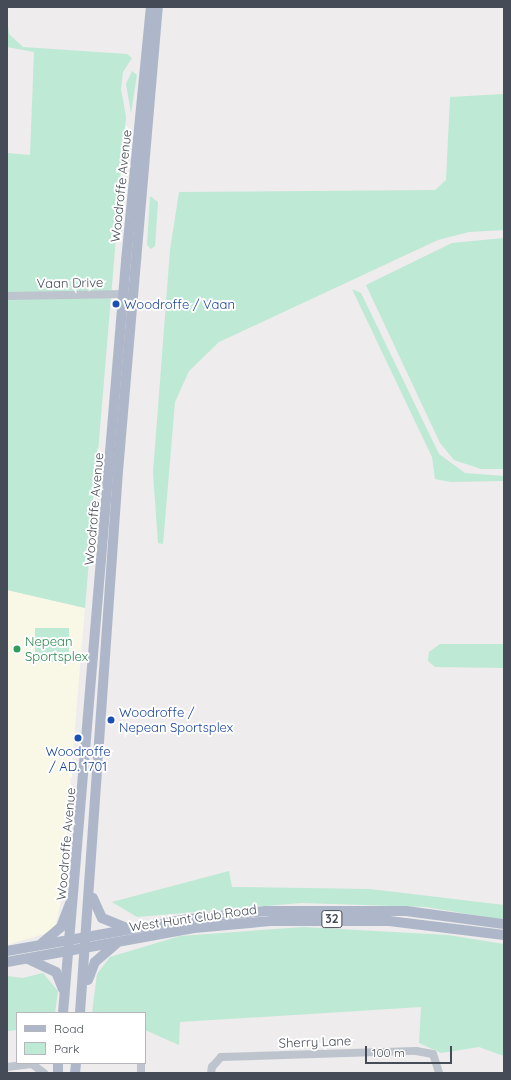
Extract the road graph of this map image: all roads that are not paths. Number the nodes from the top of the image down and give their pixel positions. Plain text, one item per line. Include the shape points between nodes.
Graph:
1 (151, 7) edge
2 (158, 7) edge
3 (128, 294) junction
4 (7, 296) edge
5 (86, 765) junction
6 (98, 766) junction
7 (91, 884) junction
8 (75, 891) junction
9 (504, 924) edge
10 (131, 929) junction
11 (504, 935) edge
12 (88, 936) junction
13 (70, 939) junction
14 (118, 942) junction
15 (40, 945) junction
16 (87, 948) junction
17 (7, 951) edge
18 (68, 951) junction
19 (26, 959) junction
20 (7, 962) edge
21 (81, 1008) edge
22 (63, 1009) edge
23 (7, 1067) edge
24 (44, 1073) edge
25 (211, 1073) edge
26 (440, 1073) edge

1 - 3 main road, Woodroffe Avenue
2 - 3 main road, Woodroffe Avenue
3 - 4 street, Vaan Drive
3 - 5 main road, Woodroffe Avenue
3 - 6 main road, Woodroffe Avenue
5 - 6 main road
5 - 8 main road, Woodroffe Avenue
6 - 7 main road, Woodroffe Avenue
7 - 10 main road via 99,914 111,924
7 - 12 main road, Woodroffe Avenue
8 - 13 main road, Woodroffe Avenue
8 - 15 main road via 61,927
9 - 10 main road, West Hunt Club Road / 32 via 417,912 345,908 235,913
10 - 12 main road, West Hunt Club Road / 32
11 - 14 main road, West Hunt Club Road / 32 via 425,924 333,919 220,925
12 - 13 main road, West Hunt Club Road / 32
12 - 16 main road, Woodroffe Avenue
13 - 15 main road, West Hunt Club Road / 32
13 - 18 main road, Woodroffe Avenue
14 - 16 main road, West Hunt Club Road / 32
14 - 21 main road via 95,962
15 - 17 main road, West Hunt Club Road / 32
16 - 18 main road, West Hunt Club Road / 32
16 - 21 main road, Woodroffe Avenue
18 - 19 main road, West Hunt Club Road / 32
18 - 22 main road, Woodroffe Avenue
19 - 20 main road, West Hunt Club Road / 32
19 - 22 main road via 50,967 59,975
23 - 24 street via 32,1064
25 - 26 street, Sherry Lane via 212,1067 221,1057 416,1051 433,1054 437,1058

